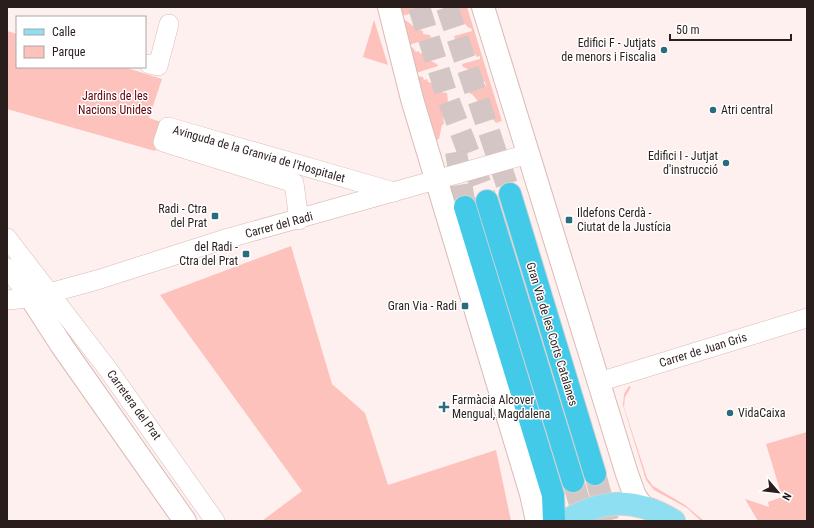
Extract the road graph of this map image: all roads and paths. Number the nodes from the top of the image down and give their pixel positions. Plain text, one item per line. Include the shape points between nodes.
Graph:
1 (389, 7) edge
2 (482, 7) edge
3 (169, 24) dead end
4 (149, 64) dead end
5 (528, 154) junction
6 (436, 181) junction
7 (394, 192) junction
8 (510, 194) tunnel mouth
9 (487, 201) tunnel mouth
10 (465, 208) tunnel mouth
11 (299, 220) junction
12 (7, 238) edge
13 (7, 268) edge
14 (40, 295) junction
15 (7, 300) edge
16 (807, 318) edge
17 (599, 382) junction
18 (595, 474) tunnel mouth
19 (573, 481) tunnel mouth
20 (642, 506) junction
21 (185, 521) edge
22 (215, 521) edge
23 (537, 521) edge
24 (554, 521) edge
25 (566, 521) edge
26 (674, 521) edge

1 - 6 main road
2 - 5 main road
3 - 4 street via 158,66
5 - 6 street, Carrer del Radi
5 - 17 main road
6 - 7 street, Carrer del Radi
6 - 23 main road via 532,494
7 - 11 street, Carrer del Radi
7 - 11 street, Avinguda de la Granvia de l'Hospitalet via 168,126 162,142 294,183
8 - 18 highway, Gran Via de les Corts Catalanes
9 - 19 highway, Gran Via de les Corts Catalanes
10 - 24 highway via 553,495
11 - 14 street, Carrer del Radi via 222,240 97,280
12 - 14 street
13 - 14 street
14 - 15 street, Carrer del Radi
14 - 21 main road, Carretera del Prat via 67,353
14 - 22 street, Carretera del Prat via 112,374
16 - 17 street, Carrer de Juan Gris
17 - 20 main road via 627,474 635,496
20 - 25 main road via 627,503 596,507
20 - 26 main road via 658,511

